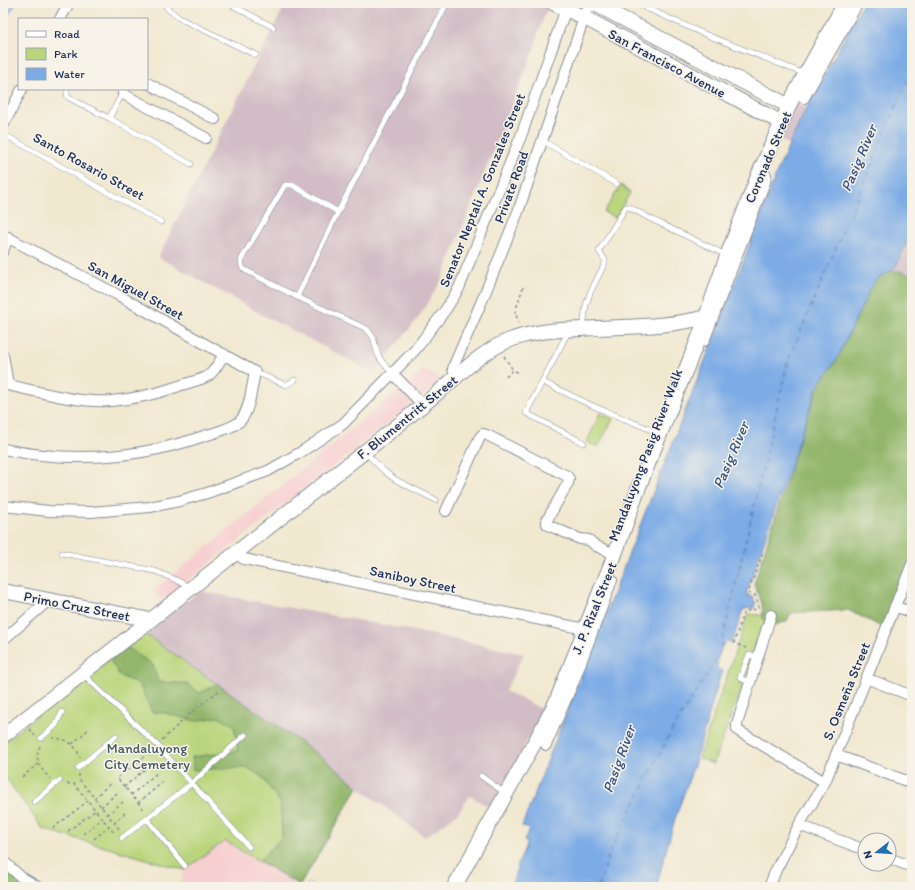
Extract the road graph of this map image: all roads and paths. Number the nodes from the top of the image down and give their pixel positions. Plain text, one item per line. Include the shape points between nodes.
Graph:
1 (69, 3) edge
2 (164, 3) edge
3 (228, 3) edge
4 (447, 3) edge
5 (553, 3) edge
6 (589, 3) edge
7 (593, 3) edge
8 (635, 3) edge
9 (845, 3) edge
10 (858, 3) edge
11 (567, 6) edge
12 (61, 18) edge
13 (585, 18) junction
14 (273, 27) dead end
15 (256, 55) dead end
16 (806, 75) junction
17 (148, 84) edge
18 (21, 90) edge
19 (67, 90) edge
20 (124, 91) edge
21 (804, 98) dead end
22 (789, 106) junction
23 (109, 118) junction
24 (215, 119) dead end
25 (782, 123) junction
26 (3, 126) edge
27 (3, 134) edge
28 (206, 138) dead end
29 (543, 141) junction
30 (191, 164) dead end
31 (766, 175) dead end
32 (617, 184) dead end
33 (338, 212) junction
34 (161, 222) dead end
35 (6, 236) edge
36 (3, 251) edge
37 (727, 256) junction
38 (524, 284) dead end
39 (297, 297) junction
40 (706, 317) junction
41 (576, 329) junction
42 (523, 336) junction
43 (497, 346) junction
44 (224, 354) junction
45 (3, 355) edge
46 (513, 370) junction
47 (255, 372) junction
48 (519, 373) dead end
49 (393, 374) junction
50 (456, 377) junction
51 (506, 377) dead end
52 (295, 380) dead end
53 (543, 382) junction
54 (5, 385) edge
55 (423, 405) junction
56 (661, 433) junction
57 (584, 443) dead end
58 (3, 449) edge
59 (364, 451) junction
60 (436, 500) dead end
61 (3, 506) edge
62 (446, 511) dead end
63 (763, 552) dead end
64 (62, 553) dead end
65 (236, 553) junction
66 (615, 554) junction
67 (912, 564) edge
68 (192, 588) junction
69 (3, 591) edge
70 (49, 600) junction
71 (895, 606) junction
72 (912, 613) edge
73 (772, 615) dead end
74 (151, 620) junction
75 (585, 629) junction
76 (3, 640) edge
77 (748, 651) dead end
78 (83, 674) junction
79 (866, 678) junction
80 (221, 689) dead end
81 (912, 696) edge
82 (62, 712) dead end
83 (27, 726) dead end
84 (90, 728) dead end
85 (245, 735) dead end
86 (3, 736) edge
87 (116, 736) dead end
88 (40, 737) junction
89 (41, 744) dead end
90 (72, 744) junction
91 (157, 744) junction
92 (546, 745) dead end
93 (836, 755) junction
94 (144, 757) dead end
95 (38, 764) junction
96 (151, 764) dead end
97 (80, 766) junction
98 (157, 773) dead end
99 (481, 776) dead end
100 (22, 777) dead end
101 (164, 781) dead end
102 (58, 782) junction
103 (825, 782) junction
104 (111, 783) dead end
105 (192, 783) junction
106 (912, 783) edge
107 (124, 787) junction
108 (117, 792) dead end
109 (506, 794) junction
110 (131, 795) junction
111 (94, 798) junction
112 (88, 801) junction
113 (34, 802) dead end
114 (123, 802) dead end
115 (138, 803) junction
116 (101, 806) junction
117 (96, 810) junction
118 (126, 812) dead end
119 (107, 815) junction
120 (148, 817) junction
121 (102, 818) junction
122 (114, 823) junction
123 (799, 826) junction
124 (109, 827) junction
125 (53, 828) dead end
126 (68, 831) dead end
127 (83, 834) dead end
128 (122, 838) junction
129 (94, 839) dead end
130 (249, 847) dead end
131 (857, 847) edge
132 (3, 861) edge
133 (897, 861) edge
134 (185, 866) dead end
135 (912, 867) edge
136 (312, 883) dead end
137 (38, 887) edge
138 (318, 887) edge
139 (454, 887) edge
140 (769, 887) edge

1 - 12 street
2 - 15 lane via 179,18
3 - 14 lane
4 - 33 lane
5 - 11 street, San Francisco Avenue
6 - 13 street, Private Road
7 - 22 street, San Francisco Avenue
8 - 16 lane
9 - 16 street, Coronado Street
10 - 21 street
11 - 13 street, San Francisco Avenue
11 - 49 street, Senator Neptali A. Gonzales Street via 521,136 459,288 416,349
13 - 25 street, San Francisco Avenue
13 - 29 street, Private Road
16 - 22 street, Coronado Street
17 - 24 street
18 - 26 street
19 - 23 lane via 69,98
20 - 23 lane
20 - 28 street
22 - 25 street, Coronado Street
23 - 30 lane
25 - 37 street, Coronado Street
27 - 34 lane, Santo Rosario Street
29 - 32 lane
29 - 50 street, Private Road via 518,212 454,365
31 - 92 street, Mandaluyong Pasig River Walk via 726,286 636,510 574,681
33 - 39 lane
33 - 39 lane via 292,185 285,185 241,260 245,270
35 - 36 street
35 - 44 street, San Miguel Street
37 - 40 street, Coronado Street
37 - 41 lane via 626,207 599,251 605,260
38 - 42 path via 515,312
39 - 49 lane via 367,329 374,337 378,355
40 - 41 street, F. Blumentritt Street via 661,325
40 - 56 street, J. P. Rizal Street
41 - 42 street, F. Blumentritt Street via 544,331
41 - 53 lane
42 - 43 street, F. Blumentritt Street
43 - 46 path
43 - 50 street, F. Blumentritt Street
44 - 47 street, San Miguel Street
44 - 54 street via 208,376 135,398 90,400
45 - 54 street
46 - 48 path
46 - 51 path
47 - 52 lane via 286,385
47 - 58 street via 246,412 240,422 189,442 158,450 92,458 30,454
49 - 55 street
49 - 61 street, Senator Neptali A. Gonzales Street via 343,424 268,471 239,482 179,501 150,507 91,512
50 - 55 street, F. Blumentritt Street
53 - 56 lane via 593,406
53 - 57 lane via 526,413
55 - 59 street, F. Blumentritt Street
56 - 66 street, J. P. Rizal Street
59 - 60 lane via 396,480
59 - 65 street, F. Blumentritt Street
62 - 66 street via 483,434 566,476 569,479 547,524 580,539 589,540
63 - 77 path via 748,593 754,596 759,605 757,609 744,614 734,643
64 - 68 lane via 155,571
65 - 68 street, F. Blumentritt Street
65 - 75 street, Saniboy Street via 244,558
66 - 75 street, J. P. Rizal Street
67 - 71 street, S. Osmeña Street
68 - 74 street, F. Blumentritt Street
69 - 70 street, Primo Cruz Street
70 - 74 street, Primo Cruz Street
70 - 76 street
71 - 72 street
71 - 79 street, S. Osmeña Street
73 - 103 street via 749,682 737,729
74 - 78 street, F. Blumentritt Street
75 - 109 street, J. P. Rizal Street via 556,702
78 - 86 street, F. Blumentritt Street
78 - 91 lane
79 - 81 street
79 - 93 street, S. Osmeña Street
80 - 91 path
82 - 88 lane via 56,725
83 - 88 path
84 - 90 path
85 - 105 lane
87 - 97 lane
88 - 90 path via 61,738
89 - 95 path
90 - 97 path via 79,753
91 - 105 lane
93 - 103 street, S. Osmeña Street
93 - 106 street
94 - 107 path via 117,778
95 - 100 path
95 - 102 path via 46,774
96 - 107 path
97 - 111 path via 79,779
98 - 110 path
99 - 109 lane
101 - 115 path
102 - 112 path via 74,784
102 - 113 lane
103 - 123 street, S. Osmeña Street
104 - 111 path
105 - 120 lane
105 - 130 lane
107 - 110 path
108 - 116 path
109 - 139 street, J. P. Rizal Street
110 - 115 path
111 - 116 path
112 - 117 path
112 - 125 path
114 - 119 path
115 - 120 path
116 - 119 path
117 - 121 path
117 - 126 path
118 - 122 path
119 - 122 path
120 - 128 lane
120 - 134 lane
121 - 124 path
121 - 127 path
122 - 128 path
123 - 131 street
123 - 140 street, S. Osmeña Street
124 - 128 path
124 - 129 path
132 - 137 street
133 - 135 street
136 - 138 lane

